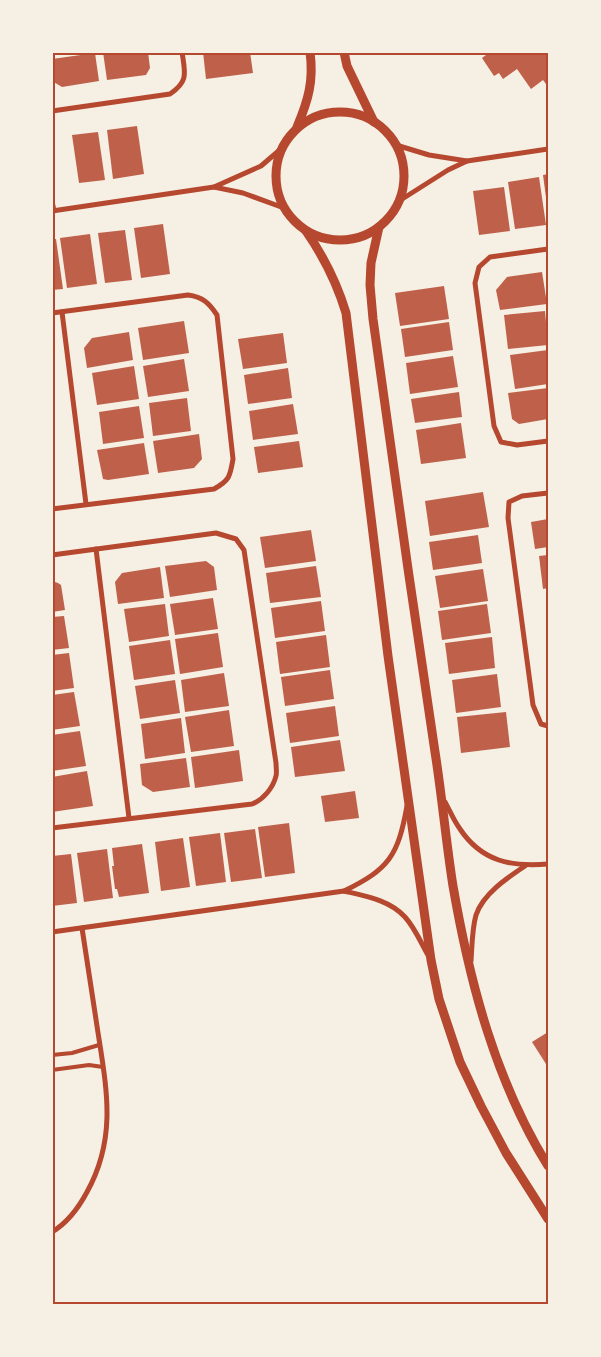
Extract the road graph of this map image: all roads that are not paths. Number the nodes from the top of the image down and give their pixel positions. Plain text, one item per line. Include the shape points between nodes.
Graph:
1 (182, 52) edge
2 (310, 52) edge
3 (344, 52) edge
4 (52, 111) edge
5 (374, 122) junction
6 (296, 129) junction
7 (396, 145) junction
8 (282, 148) junction
9 (548, 149) edge
10 (467, 160) junction
11 (214, 187) junction
12 (52, 201) edge
13 (399, 201) junction
14 (284, 208) junction
15 (53, 211) edge
16 (379, 227) junction
17 (306, 231) junction
18 (548, 249) edge
19 (62, 312) junction
20 (52, 313) edge
21 (548, 441) edge
22 (548, 493) edge
23 (86, 504) junction
24 (52, 509) edge
25 (96, 549) junction
26 (52, 555) edge
27 (548, 726) edge
28 (442, 798) junction
29 (408, 801) junction
30 (129, 818) junction
31 (52, 828) edge
32 (548, 864) edge
33 (525, 866) junction
34 (344, 891) junction
35 (82, 928) junction
36 (52, 932) edge
37 (431, 960) junction
38 (470, 970) junction
39 (99, 1045) junction
40 (52, 1055) edge
41 (103, 1067) junction
42 (52, 1070) edge
43 (548, 1166) edge
44 (548, 1219) edge
45 (52, 1232) edge

1 - 4 street via 184,82 170,94
2 - 6 street via 311,84
3 - 5 street via 347,66
5 - 6 street via 343,112 310,119
5 - 7 street
6 - 8 street
7 - 10 street via 429,156
7 - 13 street via 403,163 404,182
8 - 11 street via 261,166
8 - 14 street via 276,168 276,189
9 - 10 street
10 - 13 street
11 - 14 street via 243,193
11 - 15 street
12 - 15 street
13 - 16 street
14 - 17 street
16 - 17 street via 366,235 335,240
16 - 28 street via 370,285
17 - 29 street via 337,285 346,313
18 - 21 street via 490,258 480,268 475,283 494,426 501,442 517,445
19 - 20 street
19 - 23 street
19 - 23 street via 188,295 199,296 208,302 217,316 233,459 230,476 214,489
22 - 27 street via 522,496 509,502 508,518 533,705 541,724
23 - 24 street
25 - 26 street
25 - 30 street
25 - 30 street via 216,533 236,539 244,550 276,763 276,776 268,791 260,801 252,804
28 - 33 street via 470,842 500,862
28 - 38 street via 453,884
29 - 34 street via 403,831 394,853 381,870
29 - 37 street
30 - 31 street
32 - 33 street
33 - 38 street via 492,892 476,915
34 - 35 street
34 - 37 street via 374,898 405,917
35 - 36 street
35 - 39 street
37 - 44 street via 439,999 460,1062 506,1153
38 - 43 street via 482,1018 496,1055
39 - 40 lane
39 - 41 street
41 - 42 lane
41 - 45 street via 107,1096 102,1157 95,1178 79,1205

